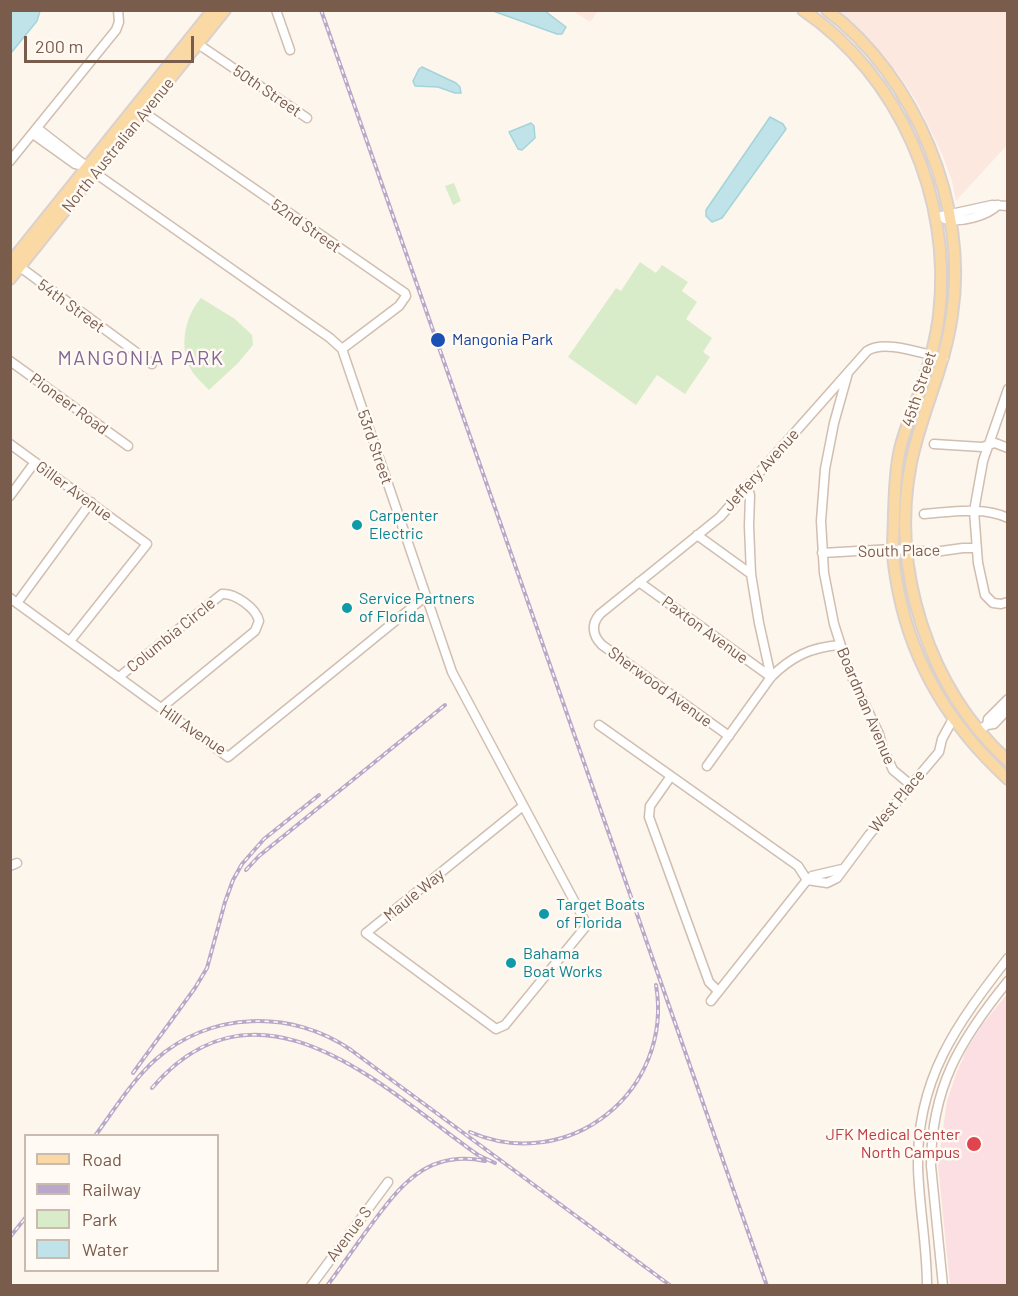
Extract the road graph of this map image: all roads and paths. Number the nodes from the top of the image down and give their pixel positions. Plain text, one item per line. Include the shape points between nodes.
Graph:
1 (225, 10) edge
2 (276, 10) edge
3 (803, 10) edge
4 (119, 12) edge
5 (822, 14) edge
6 (212, 16) edge
7 (198, 44) junction
8 (290, 50) dead end
9 (140, 109) junction
10 (307, 118) dead end
11 (35, 131) junction
12 (10, 161) edge
13 (92, 170) junction
14 (1003, 205) edge
15 (937, 217) junction
16 (949, 217) junction
17 (15, 265) edge
18 (10, 279) edge
19 (342, 349) junction
20 (931, 355) junction
21 (944, 358) junction
22 (10, 362) edge
23 (152, 364) dead end
24 (848, 372) junction
25 (1008, 389) edge
26 (10, 444) edge
27 (934, 444) dead end
28 (989, 444) junction
29 (128, 446) dead end
30 (1008, 448) edge
31 (35, 462) junction
32 (747, 486) junction
33 (10, 496) edge
34 (91, 502) junction
35 (974, 511) junction
36 (924, 514) dead end
37 (1008, 518) edge
38 (697, 535) junction
39 (976, 548) junction
40 (893, 549) junction
41 (906, 550) junction
42 (822, 553) junction
43 (751, 574) junction
44 (639, 582) junction
45 (426, 596) junction
46 (14, 601) edge
47 (1006, 603) edge
48 (594, 634) joint
49 (70, 641) junction
50 (840, 645) junction
51 (119, 677) junction
52 (771, 677) junction
53 (1008, 699) edge
54 (161, 708) junction
55 (1008, 709) edge
56 (957, 724) junction
57 (599, 725) dead end
58 (983, 728) junction
59 (729, 736) junction
60 (1008, 761) edge
61 (707, 766) dead end
62 (670, 776) junction
63 (1008, 779) edge
64 (911, 785) junction
65 (523, 806) junction
66 (839, 870) junction
67 (807, 880) junction
68 (1008, 958) edge
69 (430, 981) joint
70 (1008, 981) edge
71 (718, 991) junction
72 (711, 1000) dead end
73 (388, 1182) dead end
74 (311, 1286) edge
75 (927, 1286) edge
76 (943, 1286) edge

1 - 6 main road, North Australian Avenue
2 - 8 street
3 - 5 main road, 45th Street
4 - 11 street via 116,30
5 - 15 main road, 45th Street via 894,108 918,155
5 - 16 main road, 45th Street via 864,45 891,78 936,160
6 - 7 main road, North Australian Avenue
6 - 9 main road, North Australian Avenue
7 - 9 main road, North Australian Avenue
7 - 10 street, 50th Street
9 - 13 main road, North Australian Avenue
9 - 19 street, 52nd Street via 405,293 404,302
11 - 12 street
11 - 13 street via 75,164
13 - 17 main road, North Australian Avenue
13 - 19 street
14 - 16 street via 992,212
15 - 16 street
15 - 20 main road, 45th Street via 941,294
16 - 21 main road, 45th Street via 954,294
17 - 18 main road, North Australian Avenue
17 - 23 street, 54th Street
19 - 45 street, 53rd Street
20 - 21 street, Jeffery Avenue
20 - 24 street, Jeffery Avenue via 879,346 867,351
20 - 40 main road, 45th Street via 899,452
21 - 41 main road, 45th Street via 910,466
22 - 29 street, Pioneer Road
24 - 32 street, Jeffery Avenue
24 - 42 street, Boardman Avenue via 825,469
25 - 28 street
26 - 31 street, Giller Avenue
27 - 28 street
28 - 30 street
28 - 35 street
31 - 33 street
31 - 34 street, Giller Avenue
32 - 38 street, Jeffery Avenue via 720,517
32 - 43 street
34 - 46 street
34 - 49 street, Giller Avenue via 147,544
35 - 36 street
35 - 37 street
35 - 39 street
38 - 43 street
38 - 44 street, Jeffery Avenue
39 - 41 street, South Place
39 - 47 street via 985,595 993,603
40 - 41 street, South Place
40 - 42 street, South Place
40 - 56 main road, 45th Street via 908,629 924,670
41 - 58 main road, 45th Street via 910,582 936,662 957,700
42 - 50 street, Boardman Avenue
43 - 52 street
44 - 48 street, Jeffery Avenue via 597,617
44 - 52 street, Paxton Avenue
45 - 54 street, Hill Avenue via 228,757
45 - 65 street, 53rd Street via 452,672
46 - 49 street, Hill Avenue
48 - 59 street, Sherwood Avenue via 602,645
49 - 51 street, Hill Avenue
50 - 52 street via 797,656
50 - 64 street, Boardman Avenue via 893,770
51 - 54 street, Hill Avenue
51 - 54 street, Columbia Circle via 222,594 234,596 256,613 259,625 255,631
52 - 59 street
53 - 58 street
55 - 58 street via 994,724
56 - 58 main road via 968,732
56 - 63 main road, 45th Street
56 - 64 street, West Place via 946,731 939,752
57 - 62 street
58 - 60 main road, 45th Street
59 - 61 street
62 - 67 street via 798,866
62 - 71 street via 650,806 649,817 709,982
64 - 66 street, West Place
65 - 69 street, Maule Way via 366,933
65 - 69 street, 53rd Street via 586,925 500,1029
66 - 67 street via 821,868 818,875
66 - 67 street, West Place via 837,878 827,883
67 - 71 street
68 - 75 street via 951,1036 924,1105 918,1164
70 - 76 street via 963,1043 947,1075 937,1110 931,1176
71 - 72 street
73 - 74 street, Avenue S

